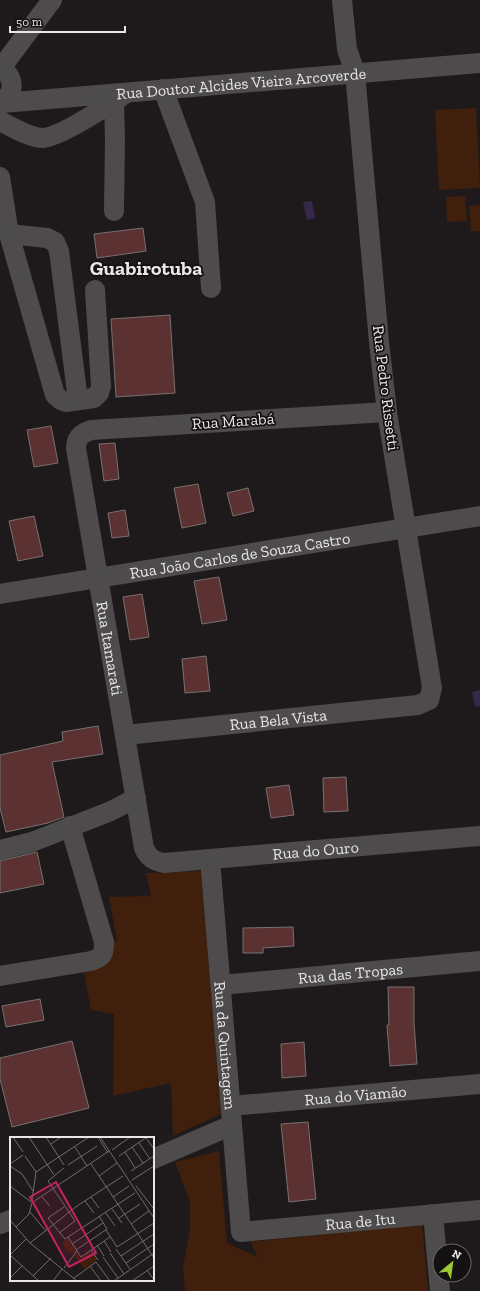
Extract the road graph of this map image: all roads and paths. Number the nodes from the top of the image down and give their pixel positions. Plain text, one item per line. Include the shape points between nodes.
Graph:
1 (52, 0) edge
2 (342, 0) edge
3 (480, 63) edge
4 (0, 68) edge
5 (355, 73) junction
6 (163, 89) junction
7 (121, 97) junction
8 (1, 109) edge
9 (0, 177) edge
10 (114, 211) dead end
11 (9, 234) junction
12 (211, 288) dead end
13 (96, 290) dead end
14 (78, 400) junction
15 (387, 412) junction
16 (80, 436) joint
17 (480, 516) edge
18 (406, 528) junction
19 (98, 578) junction
20 (0, 594) edge
21 (429, 700) joint
22 (125, 735) junction
23 (136, 798) junction
24 (70, 826) junction
25 (480, 836) edge
26 (0, 850) edge
27 (152, 859) joint
28 (210, 859) junction
29 (480, 962) edge
30 (0, 976) edge
31 (221, 985) junction
32 (480, 1084) edge
33 (232, 1116) junction
34 (154, 1158) edge
35 (480, 1210) edge
36 (433, 1214) junction
37 (10, 1220) edge
38 (0, 1224) edge
39 (241, 1232) joint
40 (440, 1291) edge

1 - 4 street
2 - 5 street, Rua Pedro Rissetti via 347,48
3 - 5 street, Rua Doutor Alcides Vieira Arcoverde
4 - 8 street via 10,76 12,82 10,94
5 - 6 street, Rua Doutor Alcides Vieira Arcoverde
5 - 15 street, Rua Pedro Rissetti
6 - 7 street, Rua Doutor Alcides Vieira Arcoverde
6 - 12 street via 206,202
7 - 8 street, Rua Doutor Alcides Vieira Arcoverde
7 - 8 street via 62,132 43,138 34,136
7 - 10 street via 115,138
9 - 11 street
11 - 14 street via 55,395 66,402
11 - 14 street via 47,238 55,242 59,251
13 - 14 street via 101,386 94,398
15 - 16 street, Rua Marabá via 91,430
15 - 18 street, Rua Pedro Rissetti
16 - 19 street, Rua Itamarati via 76,448
17 - 18 street, Rua João Carlos de Souza Castro
18 - 19 street, Rua João Carlos de Souza Castro
18 - 21 street, Rua Pedro Rissetti via 432,688
19 - 20 street, Rua João Carlos de Souza Castro
19 - 22 street, Rua Itamarati
21 - 22 street, Rua Bela Vista via 418,705
22 - 23 street, Rua Itamarati
23 - 24 street via 111,811
23 - 27 street, Rua Itamarati via 144,848
24 - 26 street via 32,842
24 - 30 street via 104,942 104,952 99,958 91,961
25 - 28 street, Rua do Ouro
27 - 28 street, Rua do Ouro via 164,863
28 - 31 street, Rua da Quintagem
29 - 31 street, Rua das Tropas
31 - 33 street, Rua da Quintagem
32 - 33 street, Rua do Viamão
33 - 34 street, Rua do Viamão
33 - 39 street, Rua da Quintagem
35 - 36 street, Rua de Itu
36 - 39 street, Rua de Itu
36 - 40 street
37 - 38 street

